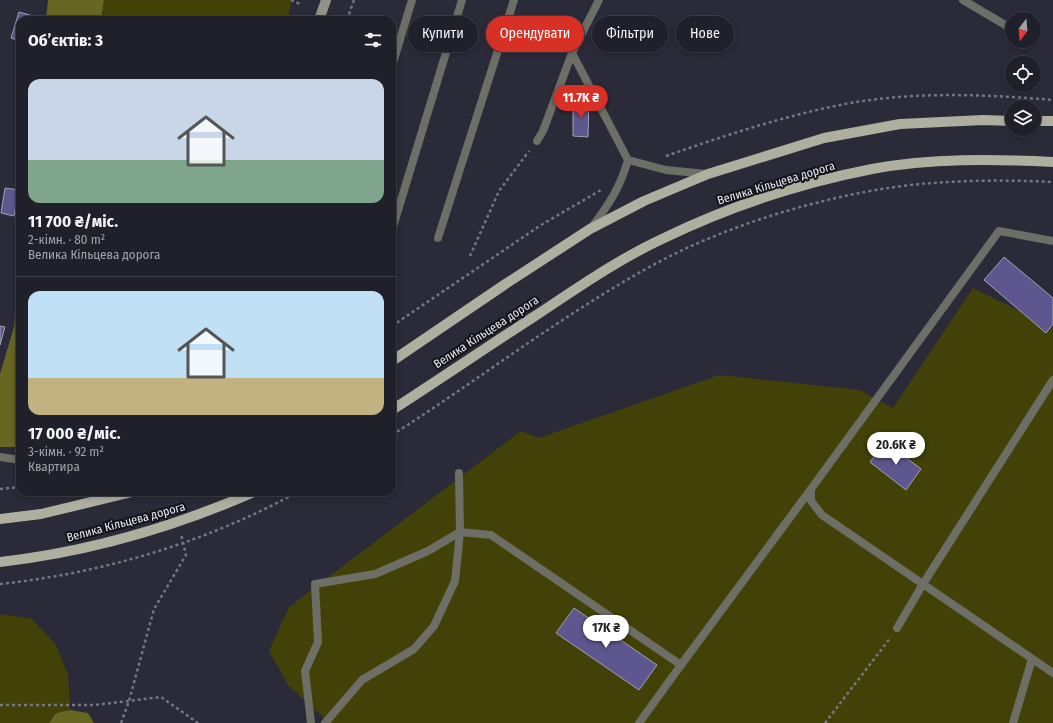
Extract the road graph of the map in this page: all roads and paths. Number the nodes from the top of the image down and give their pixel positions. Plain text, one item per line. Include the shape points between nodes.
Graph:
1 (291, 0) edge
2 (326, 0) edge
3 (354, 0) edge
4 (412, 0) edge
5 (462, 0) edge
6 (514, 0) edge
7 (599, 0) edge
8 (963, 0) edge
9 (300, 4) dead end
10 (320, 16) edge
11 (348, 16) edge
12 (1005, 25) edge
13 (396, 53) edge
14 (572, 53) junction
15 (1005, 121) edge
16 (1041, 121) edge
17 (1053, 121) edge
18 (537, 141) joint
19 (628, 160) junction
20 (1053, 162) edge
21 (708, 174) junction
22 (1053, 182) edge
23 (396, 217) edge
24 (590, 230) junction
25 (438, 238) dead end
26 (1053, 241) edge
27 (470, 256) dead end
28 (396, 358) edge
29 (1053, 380) edge
30 (396, 407) edge
31 (396, 432) edge
32 (0, 457) edge
33 (16, 459) edge
34 (459, 473) dead end
35 (16, 487) edge
36 (0, 489) edge
37 (811, 489) junction
38 (115, 496) edge
39 (245, 496) edge
40 (291, 496) edge
41 (0, 519) edge
42 (178, 522) junction
43 (460, 532) junction
44 (183, 543) junction
45 (0, 562) edge
46 (0, 584) edge
47 (923, 584) junction
48 (897, 628) joint
49 (1032, 659) junction
50 (681, 666) junction
51 (1053, 673) edge
52 (129, 701) junction
53 (0, 705) edge
54 (121, 723) edge
55 (198, 723) edge
56 (311, 723) edge
57 (325, 723) edge
58 (639, 723) edge
59 (825, 723) edge
60 (1013, 723) edge

1 - 9 path
2 - 10 main road
3 - 11 path
4 - 13 lane
5 - 23 lane
6 - 25 lane
7 - 14 lane
8 - 12 lane
14 - 18 lane
14 - 19 lane
15 - 21 main road via 900,124 824,138
16 - 17 main road
18 - 27 path via 499,191
19 - 21 lane via 666,170
19 - 24 lane via 624,176 614,196
20 - 30 main road, Велика Кільцева дорога via 991,159 919,163 872,169 737,206 661,239 587,281
21 - 24 main road via 644,201
22 - 31 path via 1002,180 932,183 869,191 820,202 743,225 656,264 605,293
24 - 28 main road
26 - 37 lane via 999,231
29 - 47 lane
32 - 33 lane
34 - 43 lane
35 - 36 path
37 - 47 lane via 811,501 822,515
37 - 50 lane
38 - 41 main road via 41,514
39 - 42 main road, Велика Кільцева дорога
40 - 44 path
42 - 44 path
42 - 45 main road, Велика Кільцева дорога via 86,548
43 - 50 lane via 491,535
43 - 56 lane via 428,551 375,574 315,584 318,642 305,671
43 - 57 lane via 455,581 434,626 414,649 362,680
44 - 46 path via 86,570
44 - 52 path via 186,555 154,609
47 - 48 lane
47 - 49 lane
48 - 59 path
49 - 51 lane
49 - 60 lane
50 - 58 lane
52 - 53 path via 95,705
52 - 54 path
52 - 55 path via 161,697

